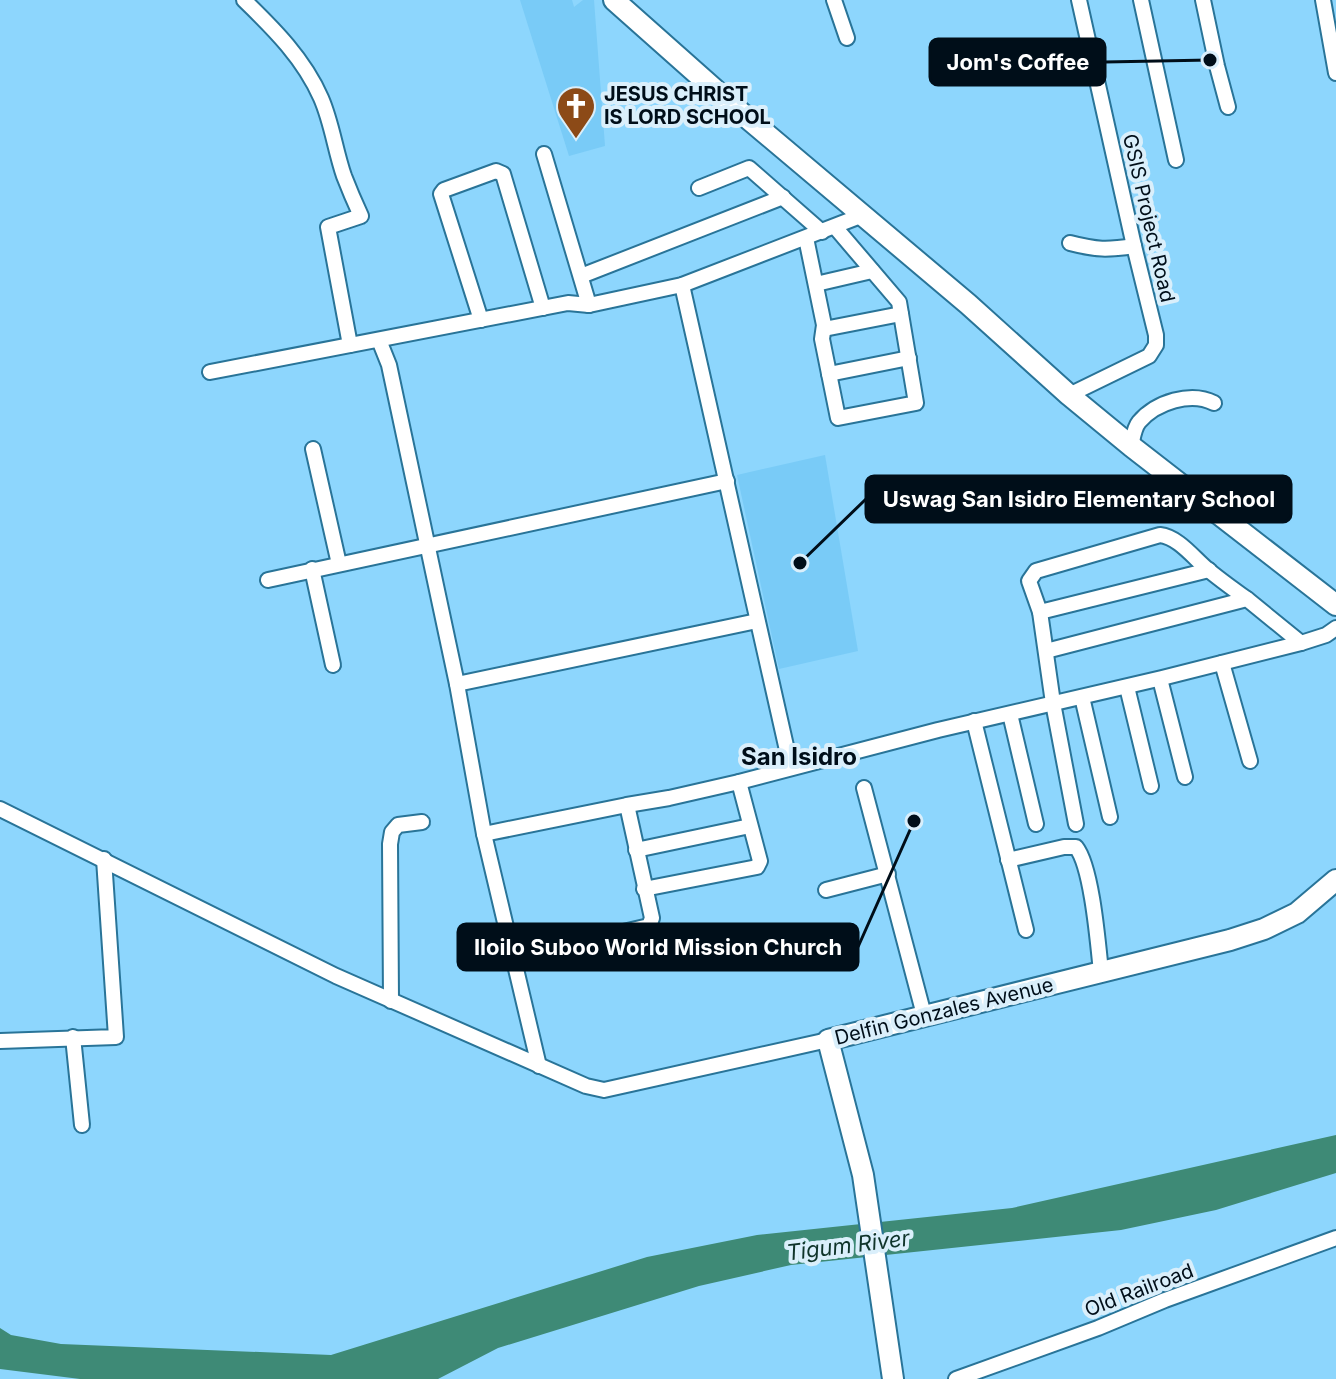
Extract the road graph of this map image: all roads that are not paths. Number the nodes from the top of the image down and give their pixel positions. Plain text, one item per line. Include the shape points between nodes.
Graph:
1 (244, 0) edge
2 (614, 0) edge
3 (834, 0) edge
4 (1079, 0) edge
5 (1141, 0) edge
6 (1203, 0) edge
7 (1323, 0) edge
8 (847, 38) dead end
9 (1336, 73) edge
10 (1228, 107) dead end
11 (544, 154) dead end
12 (1176, 160) dead end
13 (699, 188) dead end
14 (783, 197) junction
15 (863, 215) junction
16 (828, 229) junction
17 (806, 238) junction
18 (1070, 243) dead end
19 (1134, 246) junction
20 (872, 271) junction
21 (581, 276) junction
22 (816, 284) junction
23 (682, 285) junction
24 (589, 305) junction
25 (543, 308) junction
26 (901, 314) junction
27 (481, 320) junction
28 (824, 329) junction
29 (379, 340) junction
30 (350, 345) junction
31 (909, 358) junction
32 (210, 372) dead end
33 (829, 374) junction
34 (1069, 395) junction
35 (1214, 403) dead end
36 (1131, 446) junction
37 (313, 449) dead end
38 (727, 481) junction
39 (428, 544) junction
40 (339, 564) junction
41 (312, 569) junction
42 (1209, 570) junction
43 (268, 580) dead end
44 (1247, 599) junction
45 (1336, 605) edge
46 (1040, 612) junction
47 (757, 621) junction
48 (1336, 628) edge
49 (1301, 643) junction
50 (1046, 651) junction
51 (1222, 663) junction
52 (333, 665) dead end
53 (1160, 679) junction
54 (457, 684) junction
55 (1127, 687) junction
56 (1082, 697) junction
57 (1053, 703) junction
58 (1010, 714) junction
59 (974, 721) junction
60 (1250, 761) dead end
61 (791, 768) junction
62 (1185, 777) dead end
63 (739, 782) junction
64 (1151, 786) dead end
65 (864, 788) dead end
66 (627, 805) junction
67 (0, 809) edge
68 (1110, 817) dead end
69 (422, 822) dead end
70 (1036, 824) dead end
71 (1076, 824) dead end
72 (750, 826) junction
73 (484, 834) junction
74 (636, 850) junction
75 (104, 859) junction
76 (1008, 860) junction
77 (888, 874) junction
78 (1336, 880) edge
79 (644, 889) junction
80 (826, 890) dead end
81 (1026, 930) dead end
82 (512, 955) junction
83 (1101, 972) junction
84 (391, 1001) junction
85 (924, 1015) junction
86 (73, 1037) junction
87 (828, 1040) junction
88 (0, 1041) edge
89 (539, 1066) junction
90 (82, 1125) dead end
91 (1336, 1238) edge
92 (893, 1379) edge
93 (956, 1379) edge

1 - 30 street via 279,34 320,95 361,216 328,227
2 - 15 street
3 - 8 street
4 - 19 street, GSIS Project Road
5 - 12 street
6 - 10 street
7 - 9 street
11 - 21 street
13 - 14 street via 749,168
14 - 16 street
14 - 21 street
15 - 16 street
15 - 34 street
16 - 17 street
16 - 20 street
17 - 22 street
17 - 23 street
18 - 19 street via 1097,250
19 - 34 street, GSIS Project Road via 1156,345 1149,356
20 - 22 street
20 - 26 street via 899,302
21 - 24 street
22 - 28 street
23 - 24 street
23 - 38 street
24 - 25 street
25 - 27 street
25 - 27 street via 503,174 496,171 441,194
26 - 28 street
26 - 31 street
27 - 29 street
28 - 33 street
29 - 30 street
29 - 39 street
30 - 32 street
31 - 33 street
31 - 33 street via 916,403 838,418
34 - 36 street
35 - 36 street via 1197,397 1155,409 1136,424
36 - 45 street
37 - 40 street
38 - 39 street
38 - 47 street
39 - 40 street
39 - 54 street
40 - 41 street
41 - 43 street
41 - 52 street
42 - 44 street
42 - 46 street
42 - 46 street via 1174,540 1160,535 1036,571 1029,581
44 - 49 street
44 - 50 street
46 - 50 street
47 - 54 street
47 - 61 street
48 - 49 street
49 - 51 street
50 - 57 street
51 - 53 street
51 - 60 street
53 - 55 street
53 - 62 street
54 - 73 street
55 - 56 street
55 - 64 street
56 - 57 street
56 - 68 street
57 - 58 street
57 - 71 street
58 - 59 street
58 - 70 street
59 - 61 street
59 - 76 street
61 - 63 street
63 - 66 street
63 - 72 street
65 - 77 street
66 - 73 street
66 - 74 street
67 - 75 street, Delfin Gonzales Avenue
69 - 84 street via 398,825 392,832
72 - 74 street
72 - 79 street via 757,867
73 - 82 street
74 - 79 street
75 - 84 street, Delfin Gonzales Avenue
75 - 86 street via 116,1037
76 - 81 street
76 - 83 street via 1076,847 1087,872
77 - 80 street
77 - 85 street
78 - 83 street, Delfin Gonzales Avenue via 1297,913 1264,929
79 - 82 street via 652,918 649,926
82 - 89 street
83 - 85 street, Delfin Gonzales Avenue
84 - 89 street, Delfin Gonzales Avenue
85 - 87 street, Delfin Gonzales Avenue
86 - 88 street
86 - 90 street
87 - 89 street, Delfin Gonzales Avenue via 604,1090
87 - 92 street via 863,1175
91 - 93 street, Old Railroad

